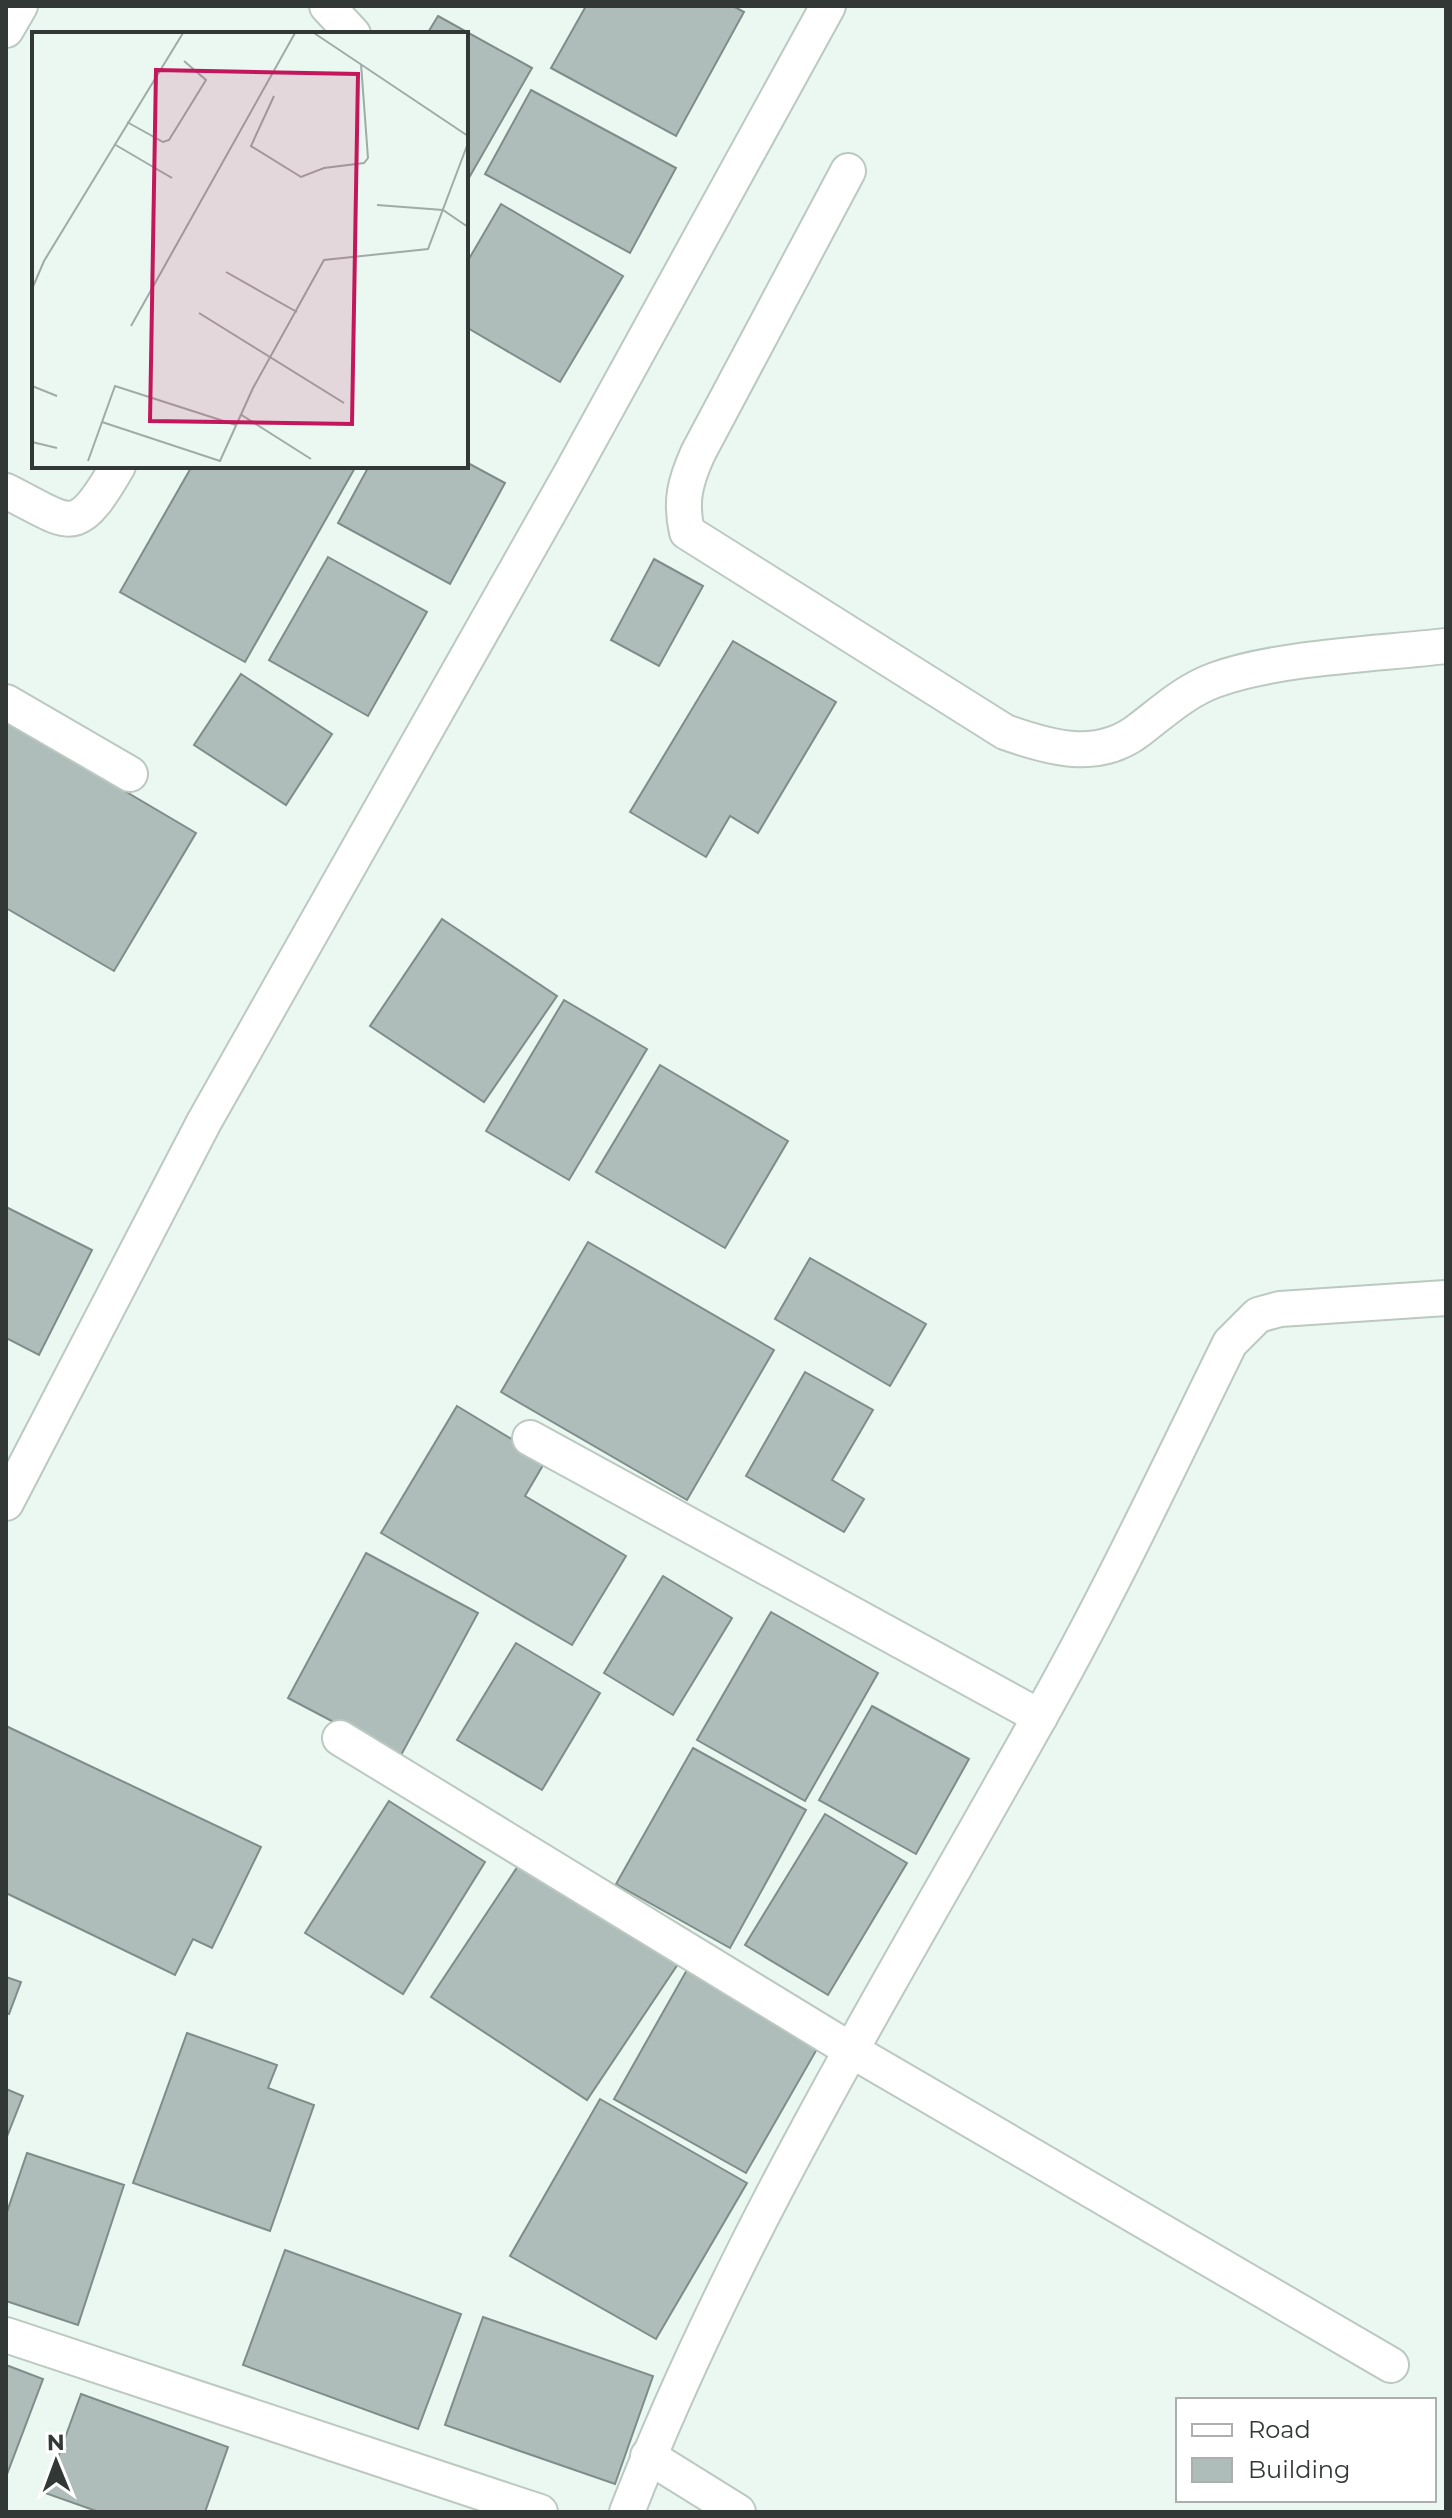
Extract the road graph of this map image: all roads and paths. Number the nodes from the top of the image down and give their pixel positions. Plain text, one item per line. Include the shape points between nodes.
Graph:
1 (20, 6) edge
2 (327, 6) edge
3 (828, 6) edge
4 (6, 30) edge
5 (351, 32) edge
6 (848, 171) dead end
7 (117, 468) edge
8 (6, 491) edge
9 (1446, 646) edge
10 (6, 702) edge
11 (130, 774) dead end
12 (1446, 1298) edge
13 (530, 1438) dead end
14 (6, 1503) edge
15 (1040, 1717) junction
16 (340, 1738) dead end
17 (849, 2049) junction
18 (6, 2335) edge
19 (1391, 2365) dead end
20 (648, 2456) junction
21 (540, 2512) edge
22 (627, 2512) edge
23 (738, 2512) edge

1 - 4 street
2 - 5 street
3 - 14 street via 204,1122
6 - 9 street via 684,484 687,532 1005,732 1055,750 1104,748 1135,733 1182,695 1216,679 1262,668
7 - 8 street via 99,498 71,519 55,518
10 - 11 street
12 - 15 street via 1280,1309 1258,1315 1241,1329
13 - 15 street
15 - 17 street
16 - 17 street
17 - 19 street
17 - 20 street via 715,2309
18 - 21 street
20 - 22 street
20 - 23 street

